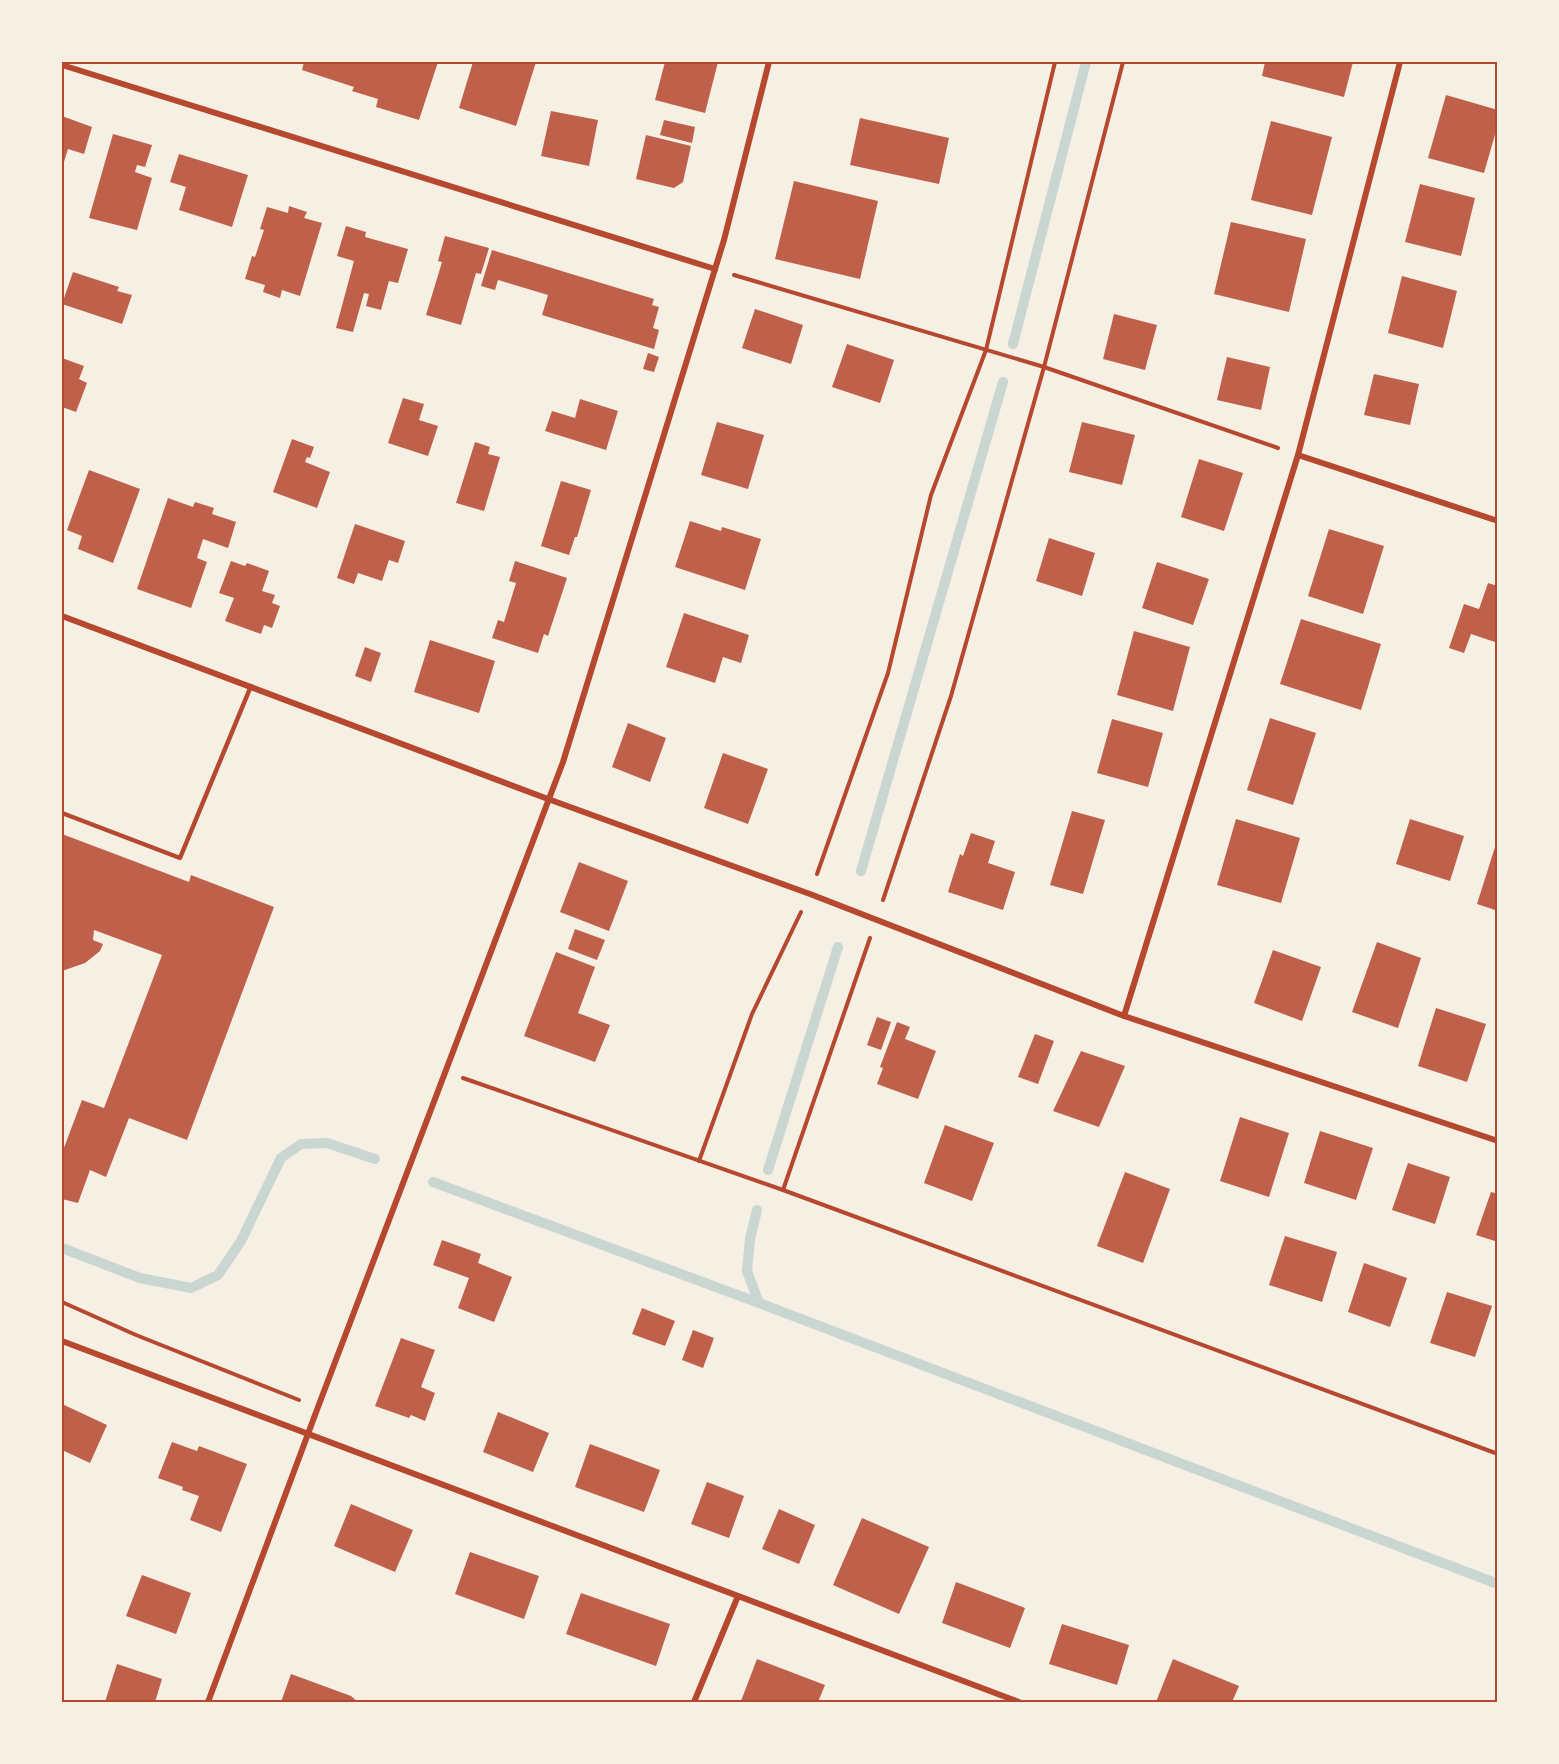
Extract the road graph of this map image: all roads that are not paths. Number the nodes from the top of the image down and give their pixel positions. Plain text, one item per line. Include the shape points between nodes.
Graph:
1 (769, 62) edge
2 (1400, 62) edge
3 (62, 65) edge
4 (715, 269) junction
5 (1298, 455) junction
6 (1497, 522) edge
7 (62, 616) edge
8 (250, 686) junction
9 (548, 799) junction
10 (62, 813) edge
11 (1124, 1016) junction
12 (1497, 1141) edge
13 (62, 1341) edge
14 (309, 1434) junction
15 (738, 1596) junction
16 (208, 1702) edge
17 (694, 1702) edge
18 (1018, 1702) edge

1 - 4 street
2 - 5 street
3 - 4 street
4 - 9 street via 563,762
5 - 6 street
5 - 11 street
7 - 8 street
8 - 9 street
8 - 10 lane via 180,858
9 - 11 street via 877,919
9 - 14 street
11 - 12 street
13 - 14 street
14 - 15 street
14 - 16 street
15 - 17 street
15 - 18 street

